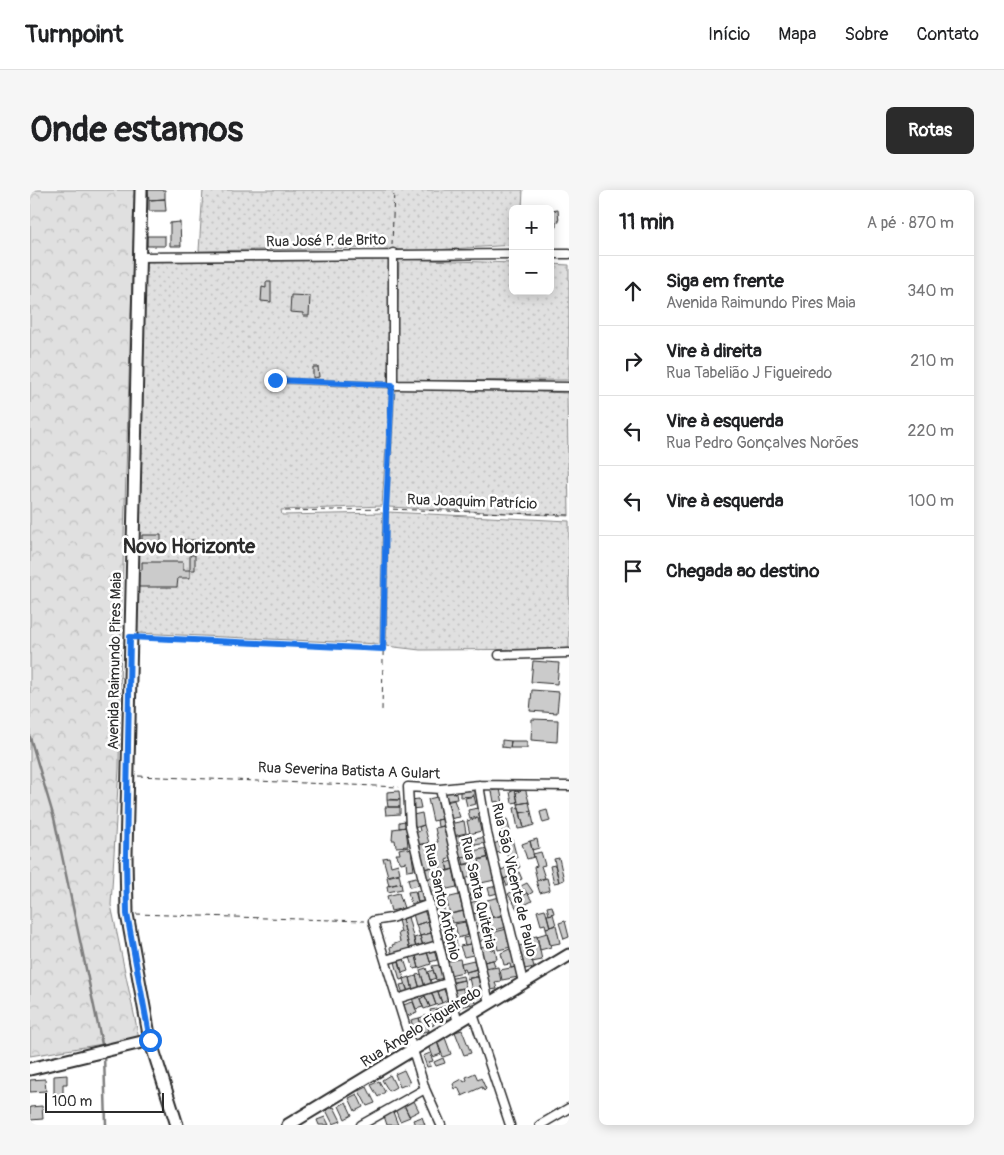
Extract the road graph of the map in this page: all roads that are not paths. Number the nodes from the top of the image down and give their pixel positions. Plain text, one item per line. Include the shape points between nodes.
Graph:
1 (142, 190) edge
2 (393, 253) junction
3 (509, 254) edge
4 (554, 254) edge
5 (569, 254) edge
6 (139, 257) junction
7 (569, 387) edge
8 (569, 653) edge
9 (499, 655) dead end
10 (479, 784) junction
11 (569, 786) edge
12 (408, 787) joint
13 (440, 789) junction
14 (430, 904) junction
15 (438, 945) junction
16 (569, 955) edge
17 (384, 960) junction
18 (524, 982) junction
19 (447, 983) junction
20 (397, 998) junction
21 (489, 1002) junction
22 (473, 1014) junction
23 (458, 1023) junction
24 (150, 1040) junction
25 (414, 1050) junction
26 (104, 1051) junction
27 (30, 1060) edge
28 (30, 1069) edge
29 (425, 1089) junction
30 (569, 1108) edge
31 (176, 1125) edge
32 (288, 1125) edge
33 (361, 1125) edge
34 (440, 1125) edge
35 (510, 1125) edge
36 (540, 1125) edge

1 - 6 street, Avenida Raimundo Pires Maia
2 - 3 street, Rua José P. de Brito
2 - 6 street, Rua José P. de Brito
2 - 7 street via 392,385
4 - 5 street
6 - 24 street, Avenida Raimundo Pires Maia via 127,914
8 - 9 street
10 - 11 street, Rua Severina Batista A Gulart
10 - 13 street, Rua Severina Batista A Gulart
10 - 18 street, Rua São Vicente de Paulo
12 - 13 street, Rua Severina Batista A Gulart
12 - 14 street, Rua Santo Antônio via 410,826
13 - 21 street, Rua Santa Quitéria
14 - 15 street, Rua Santo Antônio
14 - 17 street via 373,921
15 - 17 street
15 - 19 street, Rua Santo Antônio
16 - 18 street, Rua Ângelo Figueiredo
17 - 20 street
18 - 21 street, Rua Ângelo Figueiredo
19 - 20 street
19 - 23 street, Rua Santo Antônio
20 - 25 street
21 - 22 street, Rua Ângelo Figueiredo
22 - 23 street, Rua Ângelo Figueiredo
22 - 35 street
23 - 25 street, Rua Ângelo Figueiredo
24 - 26 street
24 - 31 street
25 - 29 street
25 - 32 street, Rua Ângelo Figueiredo
26 - 27 street
26 - 28 street
29 - 33 street
29 - 34 street
30 - 36 street

